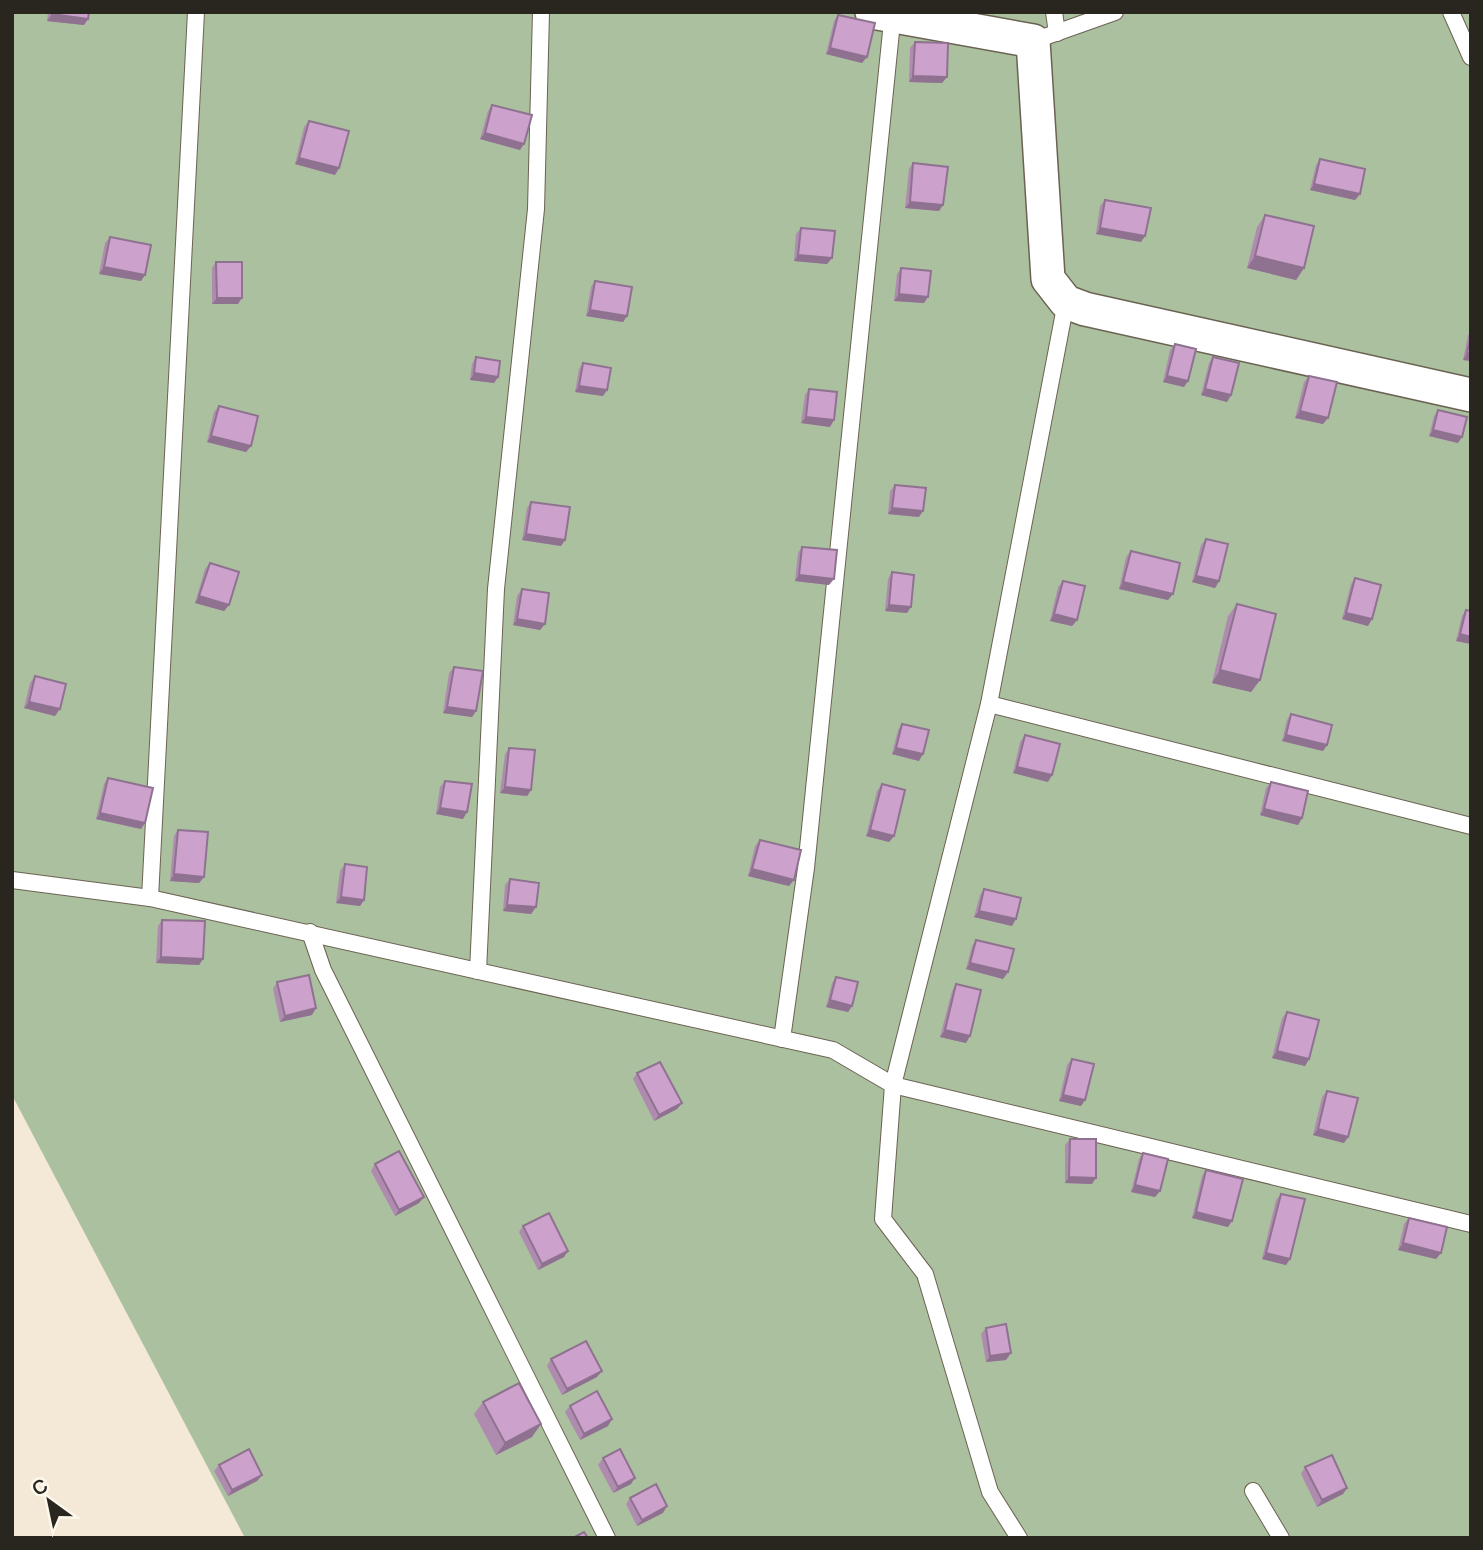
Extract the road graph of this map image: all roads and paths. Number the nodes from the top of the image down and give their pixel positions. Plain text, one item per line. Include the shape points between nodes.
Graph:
1 (197, 12) edge
2 (541, 12) edge
3 (1054, 12) edge
4 (1115, 12) edge
5 (1451, 12) edge
6 (886, 14) edge
7 (1045, 37) junction
8 (1471, 57) edge
9 (1066, 302) junction
10 (1471, 395) edge
11 (989, 704) junction
12 (1471, 826) edge
13 (12, 880) edge
14 (150, 898) junction
15 (310, 932) junction
16 (478, 971) junction
17 (782, 1039) junction
18 (893, 1085) junction
19 (1471, 1224) edge
20 (1252, 1490) dead end
21 (607, 1538) edge
22 (1019, 1538) edge
23 (1281, 1538) edge

1 - 14 lane
2 - 16 lane via 536,209 496,589
3 - 7 lane
4 - 7 lane
5 - 8 lane
6 - 7 street
6 - 17 lane via 809,841
7 - 9 street via 1048,279
9 - 10 street
9 - 11 lane
11 - 12 lane
11 - 18 lane
13 - 14 lane
14 - 15 lane
15 - 16 lane
15 - 21 lane via 323,970
16 - 17 lane
17 - 18 lane via 833,1050
18 - 19 lane
18 - 22 lane via 883,1219 925,1275 989,1492
20 - 23 lane

